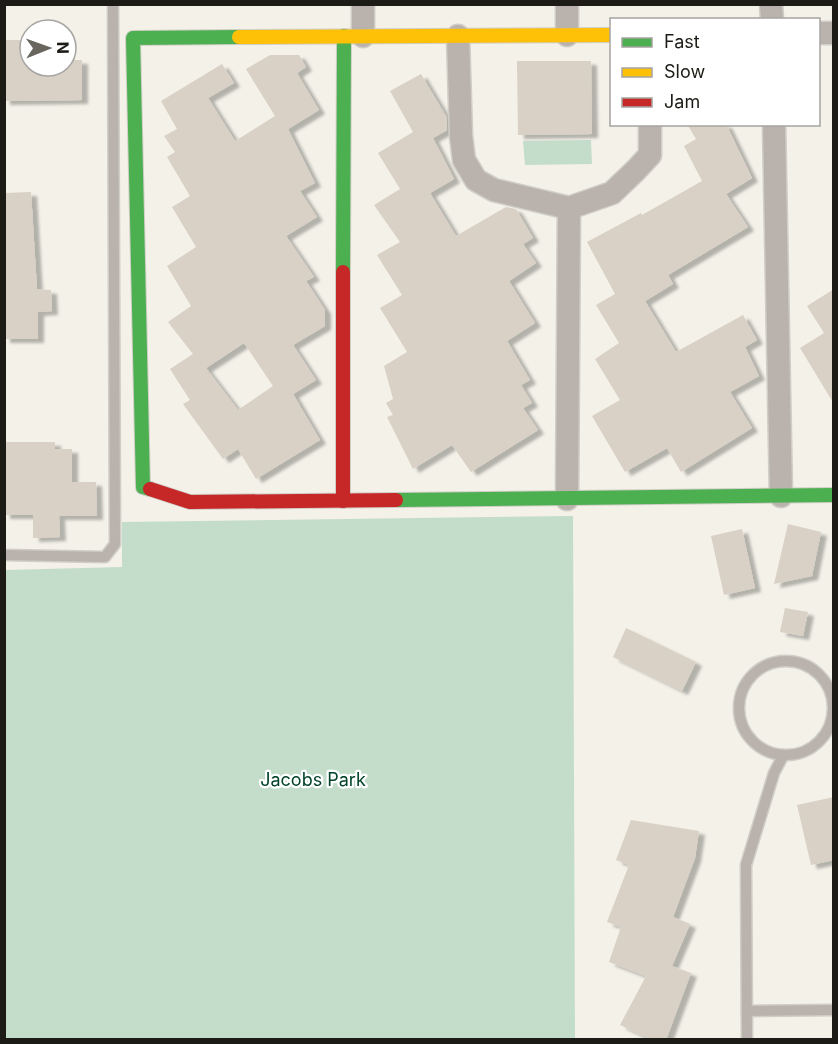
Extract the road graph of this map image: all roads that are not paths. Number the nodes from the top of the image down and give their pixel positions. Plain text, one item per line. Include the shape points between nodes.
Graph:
1 (113, 4) edge
2 (363, 4) edge
3 (567, 4) edge
4 (567, 35) junction
5 (610, 35) edge
6 (353, 36) junction
7 (458, 36) junction
8 (650, 126) edge
9 (774, 126) edge
10 (569, 208) junction
11 (834, 495) edge
12 (781, 496) junction
13 (567, 499) junction
14 (343, 501) junction
15 (4, 555) edge
16 (783, 756) junction
17 (834, 1010) edge
18 (747, 1011) junction
19 (747, 1040) edge

1 - 15 lane via 115,544 105,556
2 - 6 street
3 - 4 street
4 - 5 street
4 - 7 street
6 - 7 street
6 - 14 street
6 - 14 street via 133,38 143,487 190,502
7 - 10 street via 461,136 464,160 476,180 494,190
8 - 10 street via 650,155 635,171 612,193
9 - 12 street
10 - 13 street
11 - 12 street
12 - 13 street
13 - 14 street
16 - 16 lane via 798,755 823,738 834,709 831,694 813,669 784,661 769,664 745,684 739,716 754,743
16 - 18 lane via 774,773 746,865
17 - 18 lane
18 - 19 lane

